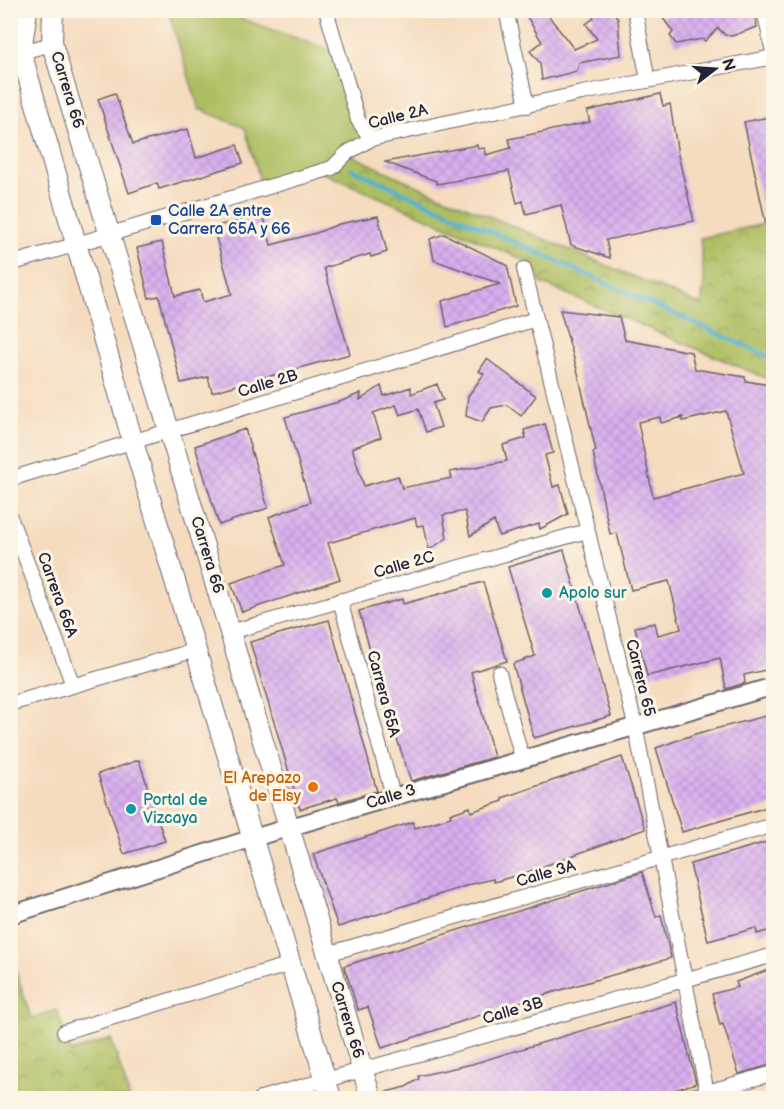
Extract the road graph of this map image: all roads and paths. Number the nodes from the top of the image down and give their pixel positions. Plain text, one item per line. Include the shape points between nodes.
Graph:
1 (27, 10) edge
2 (53, 10) edge
3 (326, 10) edge
4 (507, 10) edge
5 (635, 10) edge
6 (764, 10) edge
7 (52, 44) junction
8 (16, 54) edge
9 (774, 57) edge
10 (648, 81) junction
11 (527, 106) junction
12 (371, 139) junction
13 (110, 234) junction
14 (76, 244) junction
15 (10, 264) edge
16 (524, 269) dead end
17 (536, 319) junction
18 (170, 432) junction
19 (134, 442) junction
20 (10, 479) edge
21 (10, 517) edge
22 (587, 531) junction
23 (340, 600) junction
24 (230, 632) junction
25 (196, 650) junction
26 (499, 673) dead end
27 (73, 686) junction
28 (774, 686) edge
29 (10, 704) edge
30 (635, 725) junction
31 (522, 758) junction
32 (393, 796) junction
33 (774, 825) edge
34 (290, 828) junction
35 (253, 838) junction
36 (661, 858) junction
37 (10, 915) edge
38 (327, 954) junction
39 (774, 955) edge
40 (291, 964) junction
41 (685, 980) junction
42 (64, 1032) dead end
43 (362, 1070) junction
44 (774, 1073) edge
45 (329, 1089) edge
46 (707, 1095) edge
47 (261, 1098) edge
48 (371, 1098) edge
49 (686, 1098) edge

1 - 8 main road, Carrera 66
2 - 7 main road, Carrera 66
3 - 12 street via 358,120
4 - 11 street
5 - 10 street
6 - 9 street
7 - 8 street
7 - 13 main road, Carrera 66
8 - 14 main road, Carrera 66
9 - 10 street, Calle 2A
10 - 11 street, Calle 2A
11 - 12 street, Calle 2A
12 - 13 street, Calle 2A via 347,153 332,168
13 - 14 street, Calle 2A
13 - 18 main road, Carrera 66
14 - 15 street, Calle 2A
14 - 19 main road, Carrera 66
16 - 17 street, Carrera 65
17 - 18 street, Calle 2B
17 - 22 street, Carrera 65
18 - 19 street, Calle 2B
18 - 24 main road, Carrera 66
19 - 20 street, Calle 2B
19 - 25 main road, Carrera 66
21 - 27 street, Carrera 66A
22 - 23 street, Calle 2C
22 - 30 street, Carrera 65
23 - 24 street, Calle 2C
23 - 32 street, Carrera 65A
24 - 34 main road, Carrera 66
25 - 27 street
25 - 35 main road, Carrera 66
26 - 31 street
27 - 29 street
28 - 30 street, Calle 3
30 - 31 street, Calle 3
30 - 36 street, Carrera 65
31 - 32 street, Calle 3
32 - 34 street, Calle 3
33 - 36 street, Calle 3A
34 - 35 street, Calle 3
34 - 38 main road, Carrera 66
35 - 37 street, Calle 3
35 - 40 main road, Carrera 66
36 - 38 street, Calle 3A
36 - 41 street, Carrera 65
38 - 43 main road, Carrera 66
39 - 41 street, Calle 3B
40 - 42 street
40 - 45 main road, Carrera 66
41 - 43 street, Calle 3B
41 - 46 street, Carrera 65
43 - 45 street, Calle 3B
43 - 48 main road, Carrera 66
44 - 46 street
45 - 47 street, Calle 3B
46 - 49 street

